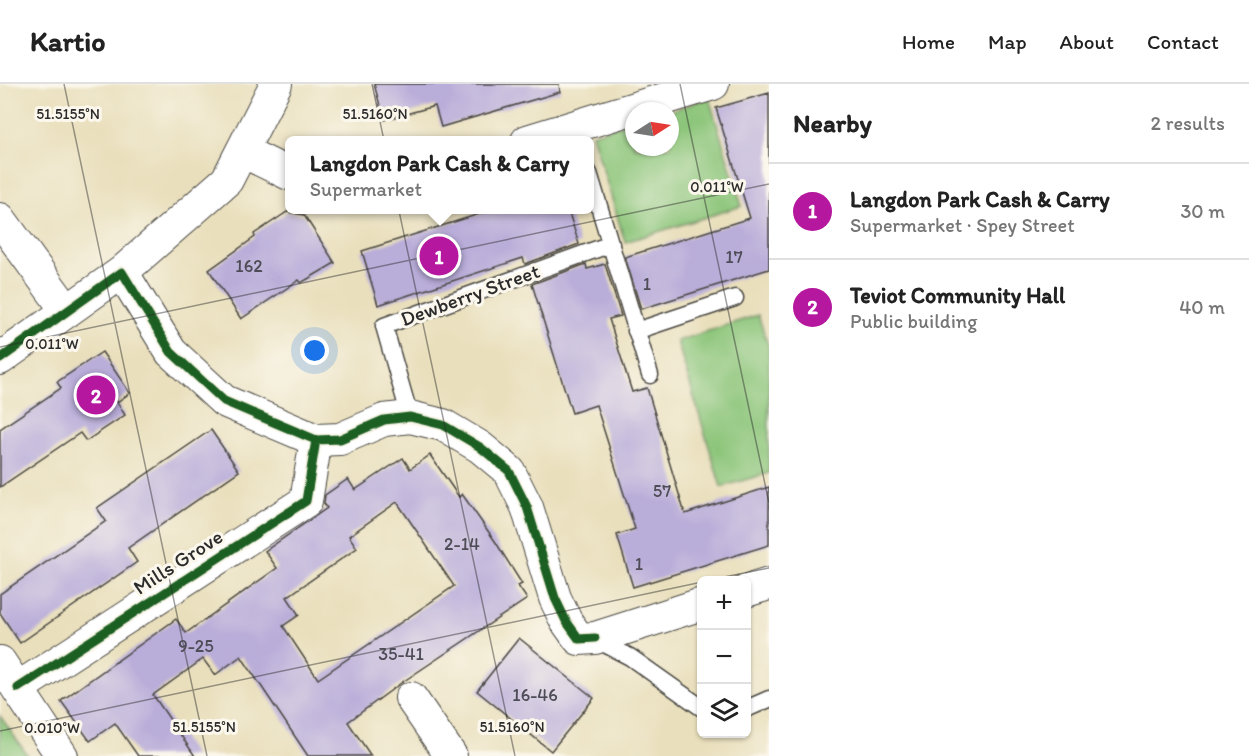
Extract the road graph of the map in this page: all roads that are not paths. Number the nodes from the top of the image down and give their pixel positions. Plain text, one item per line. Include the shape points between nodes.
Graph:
1 (276, 84) edge
2 (713, 84) edge
3 (577, 134) edge
4 (242, 151) junction
5 (285, 172) edge
6 (594, 189) edge
7 (0, 219) edge
8 (611, 244) junction
9 (122, 272) junction
10 (735, 298) dead end
11 (67, 311) junction
12 (636, 331) junction
13 (0, 359) edge
14 (650, 375) dead end
15 (410, 417) junction
16 (316, 440) junction
17 (769, 584) edge
18 (751, 590) edge
19 (697, 606) edge
20 (595, 638) junction
21 (0, 662) edge
22 (18, 687) junction
23 (411, 698) dead end
24 (769, 699) edge
25 (697, 704) edge
26 (751, 707) edge
27 (62, 756) edge
28 (451, 756) edge

1 - 4 street
2 - 3 street
4 - 5 street
4 - 9 street via 227,180
6 - 8 lane
7 - 11 street
8 - 12 lane
8 - 15 lane, Dewberry Street via 384,326
9 - 11 street
9 - 16 street via 171,352 195,376 224,401
10 - 12 lane
11 - 13 street
12 - 14 lane
15 - 16 street via 384,420 340,439
15 - 20 street via 443,425 480,447 509,471 527,507 566,621 579,639
16 - 22 street, Mills Grove via 306,501
17 - 18 street
19 - 20 street
20 - 25 lane via 630,657
21 - 22 street
22 - 27 street
23 - 28 street
24 - 26 lane

